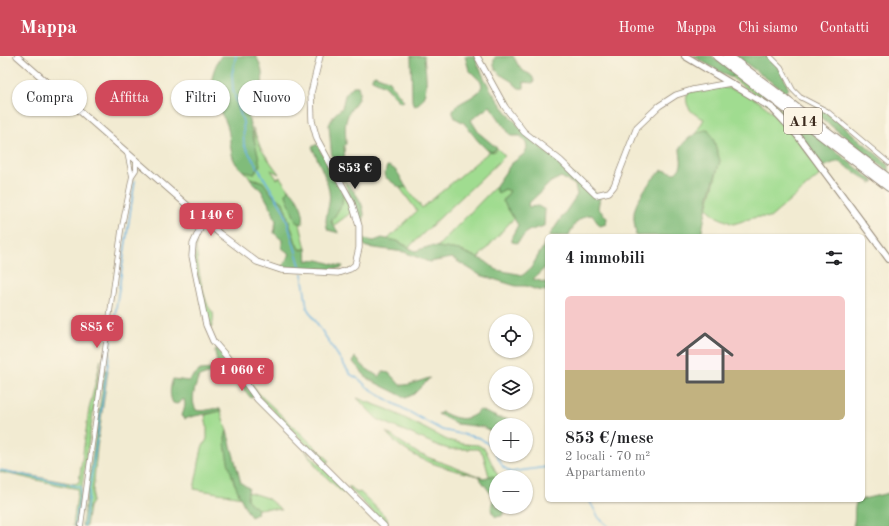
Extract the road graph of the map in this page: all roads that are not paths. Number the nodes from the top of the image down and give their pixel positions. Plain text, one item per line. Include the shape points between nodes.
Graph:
1 (17, 56) edge
2 (320, 56) edge
3 (477, 56) edge
4 (685, 56) edge
5 (717, 56) edge
6 (728, 56) edge
7 (770, 56) edge
8 (730, 83) junction
9 (126, 150) junction
10 (136, 160) junction
11 (889, 163) edge
12 (148, 170) junction
13 (132, 173) junction
14 (889, 179) edge
15 (889, 187) edge
16 (204, 220) junction
17 (889, 258) edge
18 (81, 526) edge
19 (384, 526) edge

1 - 9 street
2 - 16 street via 311,93 312,121 318,139 352,203 359,226 358,258 350,269 338,273 281,270 257,262
3 - 8 street via 505,107 524,132 562,161 596,195 608,192 614,186 637,127 659,106 676,95
4 - 8 main road
5 - 15 highway, A14
6 - 14 highway, A14
7 - 11 street via 781,67 793,90 800,97 828,111
8 - 17 main road via 781,116
9 - 10 street
9 - 13 street
10 - 12 street
10 - 13 street via 133,162
12 - 13 street
12 - 16 street
13 - 18 street via 121,230
16 - 19 street via 193,244 192,256 206,325 213,341 257,399

